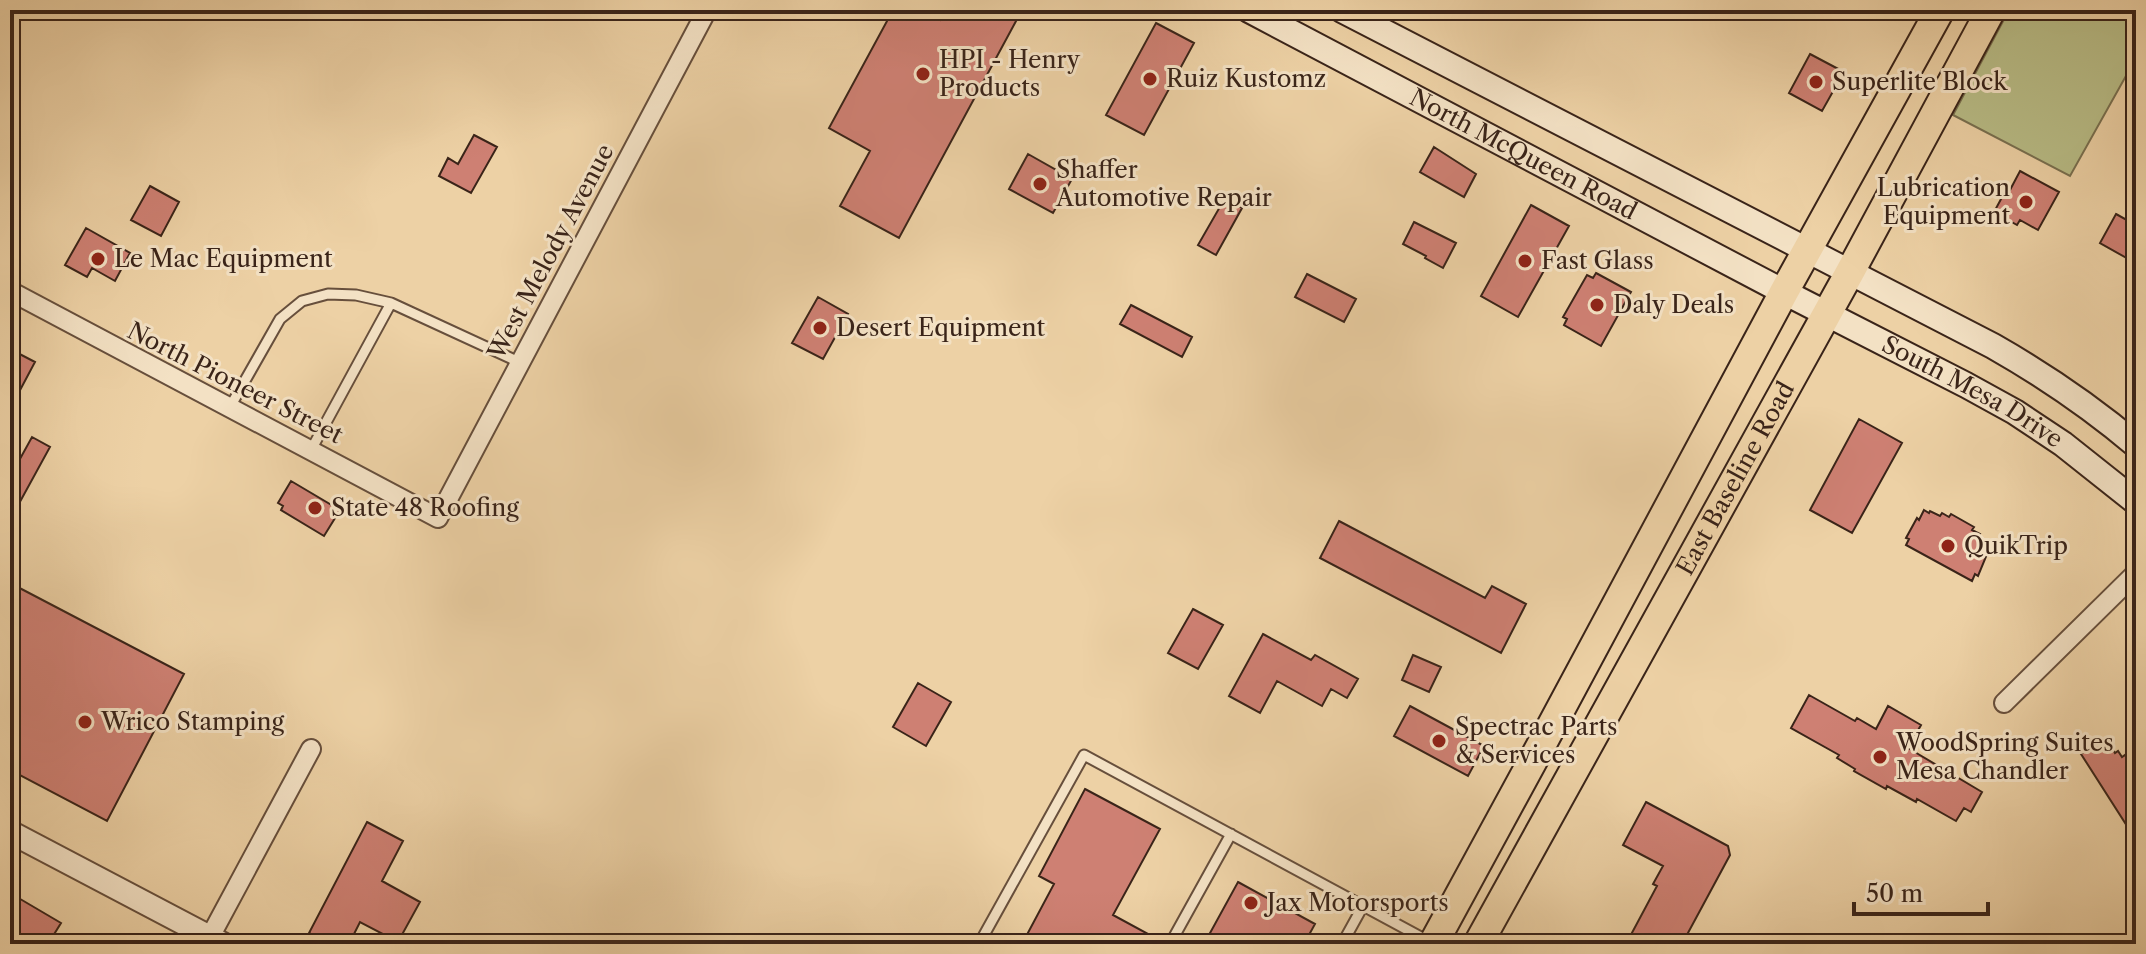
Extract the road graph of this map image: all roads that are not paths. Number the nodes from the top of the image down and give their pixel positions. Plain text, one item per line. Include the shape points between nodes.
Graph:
1 (707, 10) edge
2 (1249, 10) edge
3 (1342, 10) edge
4 (1940, 10) edge
5 (1991, 10) edge
6 (1398, 39) junction
7 (1378, 78) junction
8 (1829, 261) junction
9 (10, 291) edge
10 (1792, 296) junction
11 (391, 303) junction
12 (1827, 314) junction
13 (519, 362) junction
14 (230, 407) junction
15 (2136, 445) edge
16 (311, 450) junction
17 (2136, 502) edge
18 (438, 518) joint
19 (2136, 573) edge
20 (2004, 703) dead end
21 (1544, 740) junction
22 (311, 749) dead end
23 (1579, 760) junction
24 (10, 832) edge
25 (1231, 834) junction
26 (1363, 906) junction
27 (216, 940) edge
28 (979, 944) edge
29 (1170, 944) edge
30 (1342, 944) edge
31 (1433, 944) edge
32 (1478, 944) edge

1 - 13 street, West Melody Avenue
2 - 7 main road, North McQueen Road
3 - 6 main road, North McQueen Road
4 - 8 main road, East Baseline Road
5 - 8 main road, East Baseline Road
6 - 7 main road
6 - 8 main road, North McQueen Road
7 - 10 main road, North McQueen Road
8 - 10 main road, East Baseline Road
8 - 12 main road, East Baseline Road
8 - 15 main road, South Mesa Drive via 2036,370
9 - 14 street, North Pioneer Street
10 - 12 main road, South Mesa Drive
10 - 21 main road, East Baseline Road
11 - 13 lane
11 - 14 lane via 328,294 302,301 280,319
11 - 16 lane
12 - 17 main road, South Mesa Drive via 2015,412
12 - 23 main road, East Baseline Road
13 - 18 street, West Melody Avenue
14 - 16 street, North Pioneer Street
16 - 18 street, North Pioneer Street
19 - 20 street
21 - 23 main road
21 - 31 main road, East Baseline Road
22 - 27 street
23 - 32 main road, East Baseline Road
24 - 27 street
25 - 26 lane
25 - 28 lane via 1084,755
25 - 29 lane
26 - 30 lane
26 - 31 lane

